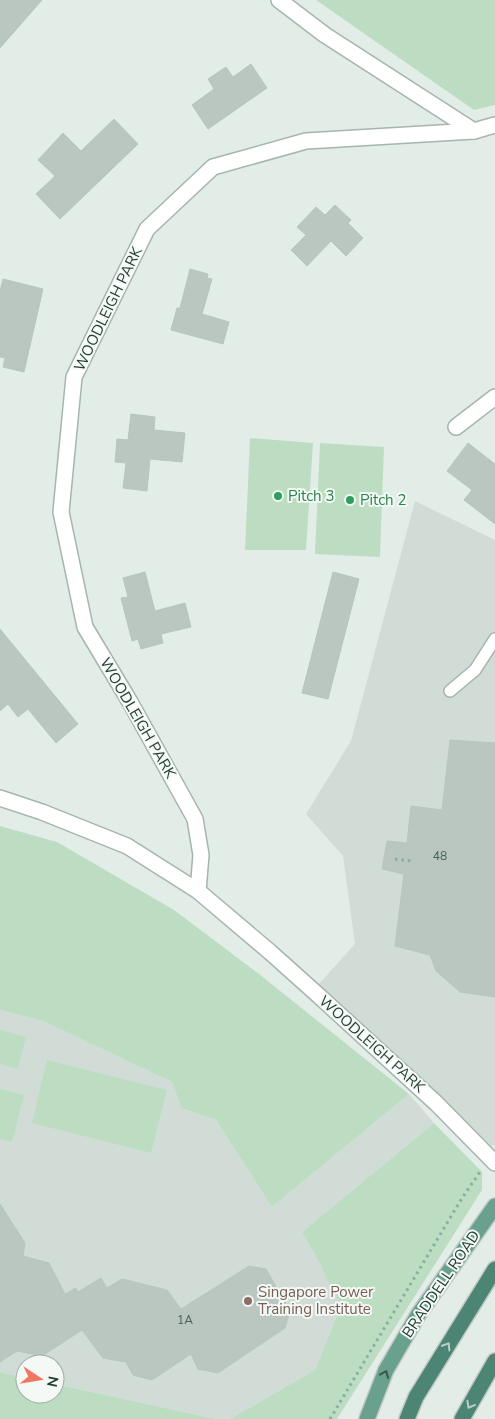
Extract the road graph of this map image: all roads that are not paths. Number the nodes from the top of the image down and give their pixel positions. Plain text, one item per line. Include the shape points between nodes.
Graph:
1 (279, 0) edge
2 (495, 126) edge
3 (474, 131) junction
4 (495, 397) edge
5 (456, 427) dead end
6 (495, 639) edge
7 (450, 690) dead end
8 (0, 798) edge
9 (198, 891) junction
10 (493, 1160) edge
11 (495, 1206) edge
12 (495, 1269) edge
13 (495, 1361) edge
14 (368, 1419) edge
15 (407, 1419) edge
16 (462, 1419) edge

1 - 3 street via 325,35
2 - 3 street, WOODLEIGH PARK
3 - 9 street, WOODLEIGH PARK via 306,141 213,167 147,229 74,378 61,512 85,627 195,819 201,854
4 - 5 street
6 - 7 lane via 475,670
8 - 9 street, WOODLEIGH PARK via 127,846
9 - 10 street, WOODLEIGH PARK via 436,1103
14 -> 11 main road, BRADDELL ROAD via 386,1370 418,1314
15 -> 12 highway via 416,1397
13 -> 16 highway

